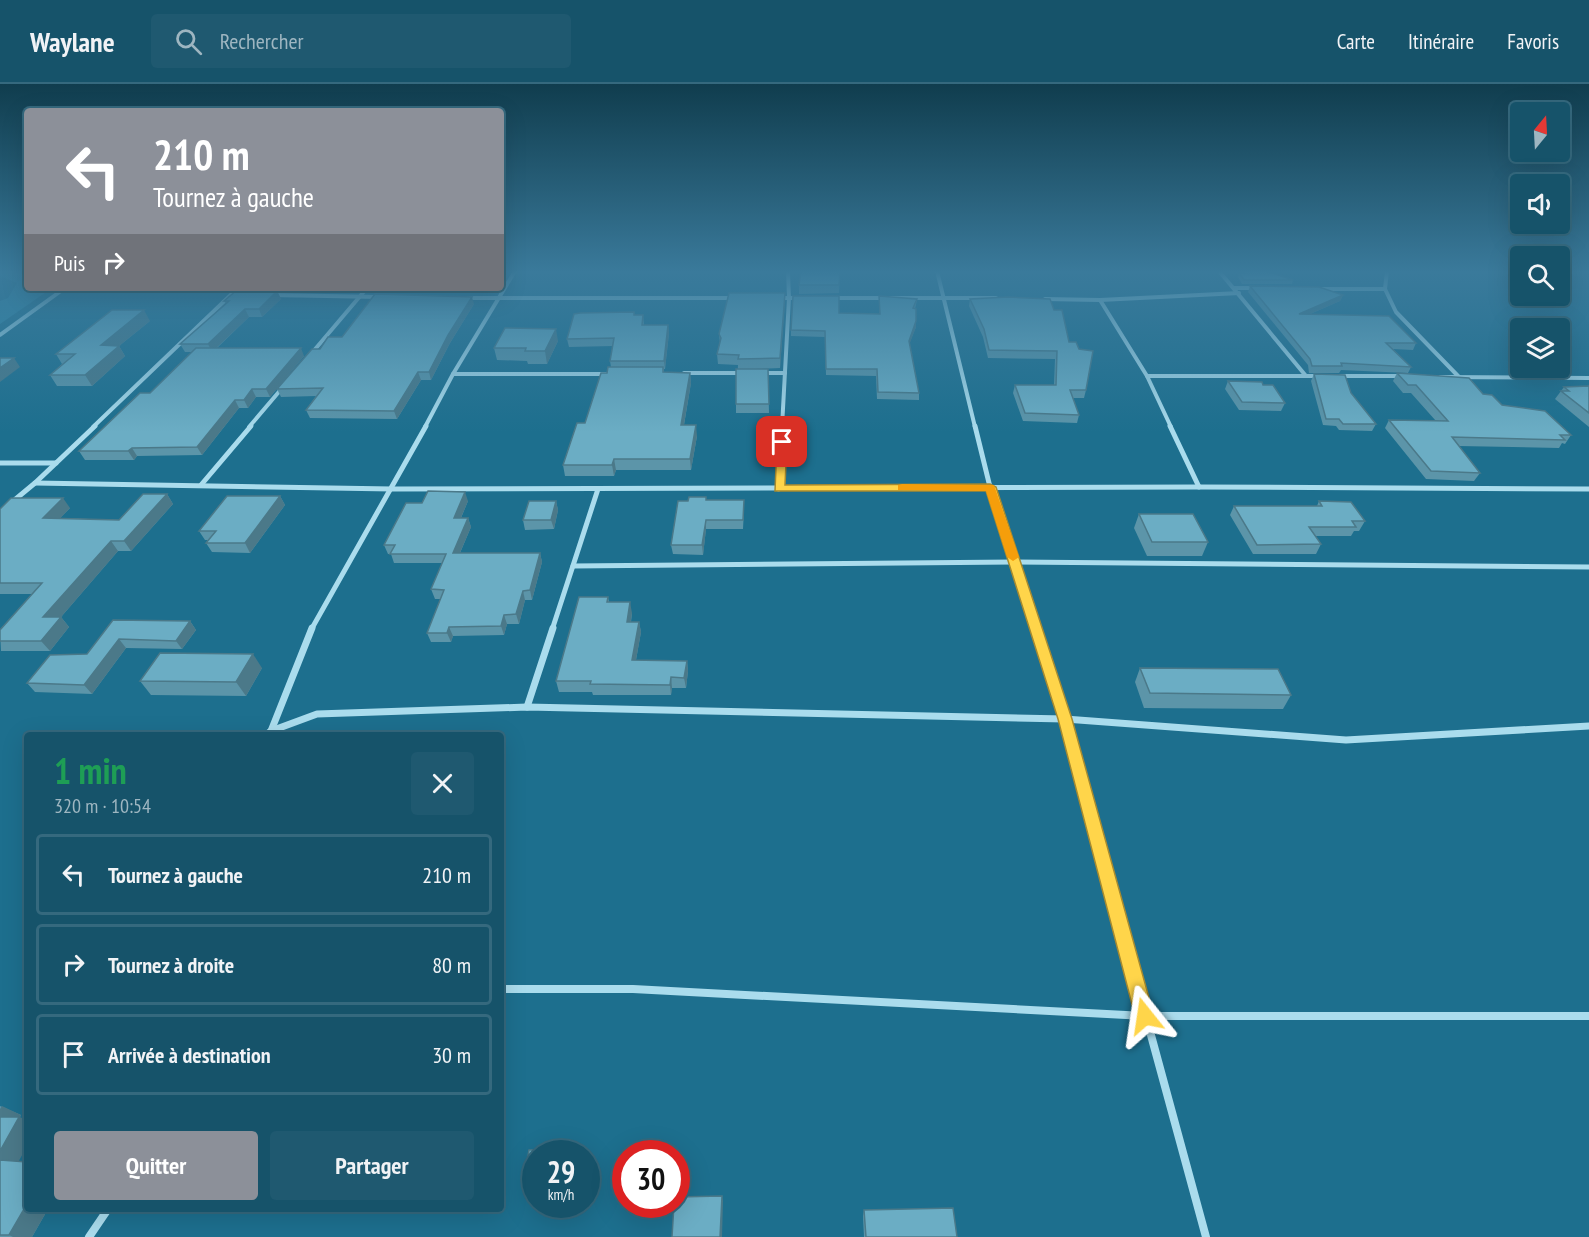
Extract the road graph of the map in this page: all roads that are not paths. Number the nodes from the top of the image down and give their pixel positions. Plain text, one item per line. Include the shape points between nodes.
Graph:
1 (14, 325) edge
2 (199, 325) edge
3 (337, 325) edge
4 (483, 325) edge
5 (788, 325) edge
6 (951, 325) edge
7 (1115, 325) edge
8 (1265, 325) edge
9 (1408, 325) edge
10 (0, 335) edge
11 (307, 360) edge
12 (678, 373) edge
13 (785, 373) junction
14 (453, 374) junction
15 (619, 374) edge
16 (1147, 376) junction
17 (1306, 376) junction
18 (1412, 376) edge
19 (1435, 377) edge
20 (1458, 377) junction
21 (1589, 378) edge
22 (284, 387) edge
23 (0, 462) edge
24 (56, 463) junction
25 (35, 483) junction
26 (201, 485) junction
27 (990, 487) junction
28 (1199, 487) junction
29 (392, 489) junction
30 (598, 489) junction
31 (779, 489) junction
32 (1589, 489) edge
33 (0, 512) edge
34 (1014, 562) junction
35 (573, 566) junction
36 (1589, 567) edge
37 (526, 707) junction
38 (1065, 719) junction
39 (1589, 726) edge
40 (268, 732) edge
41 (271, 732) edge
42 (504, 989) edge
43 (1145, 1016) junction
44 (1589, 1016) edge
45 (106, 1212) edge
46 (89, 1237) edge
47 (1206, 1237) edge

1 - 10 street
2 - 24 street
3 - 11 street
4 - 14 street
5 - 13 street
6 - 27 street
7 - 16 street
8 - 17 street
9 - 20 street
12 - 13 street
13 - 31 street
14 - 15 street
14 - 29 street
16 - 17 street
16 - 28 street
17 - 18 street
19 - 20 street
20 - 21 street
22 - 26 street
23 - 24 street
24 - 25 street
25 - 26 street
25 - 33 street
26 - 29 street
27 - 28 street
27 - 31 street
27 - 34 street
28 - 32 street
29 - 30 street
29 - 40 street via 309,633 290,689
30 - 31 street
30 - 35 street
34 - 35 street
34 - 36 street
34 - 38 street
35 - 37 street
37 - 38 street
37 - 41 street via 317,714
38 - 39 street via 1346,740
38 - 43 street
42 - 43 street via 633,989
43 - 44 street
43 - 47 street
45 - 46 street

